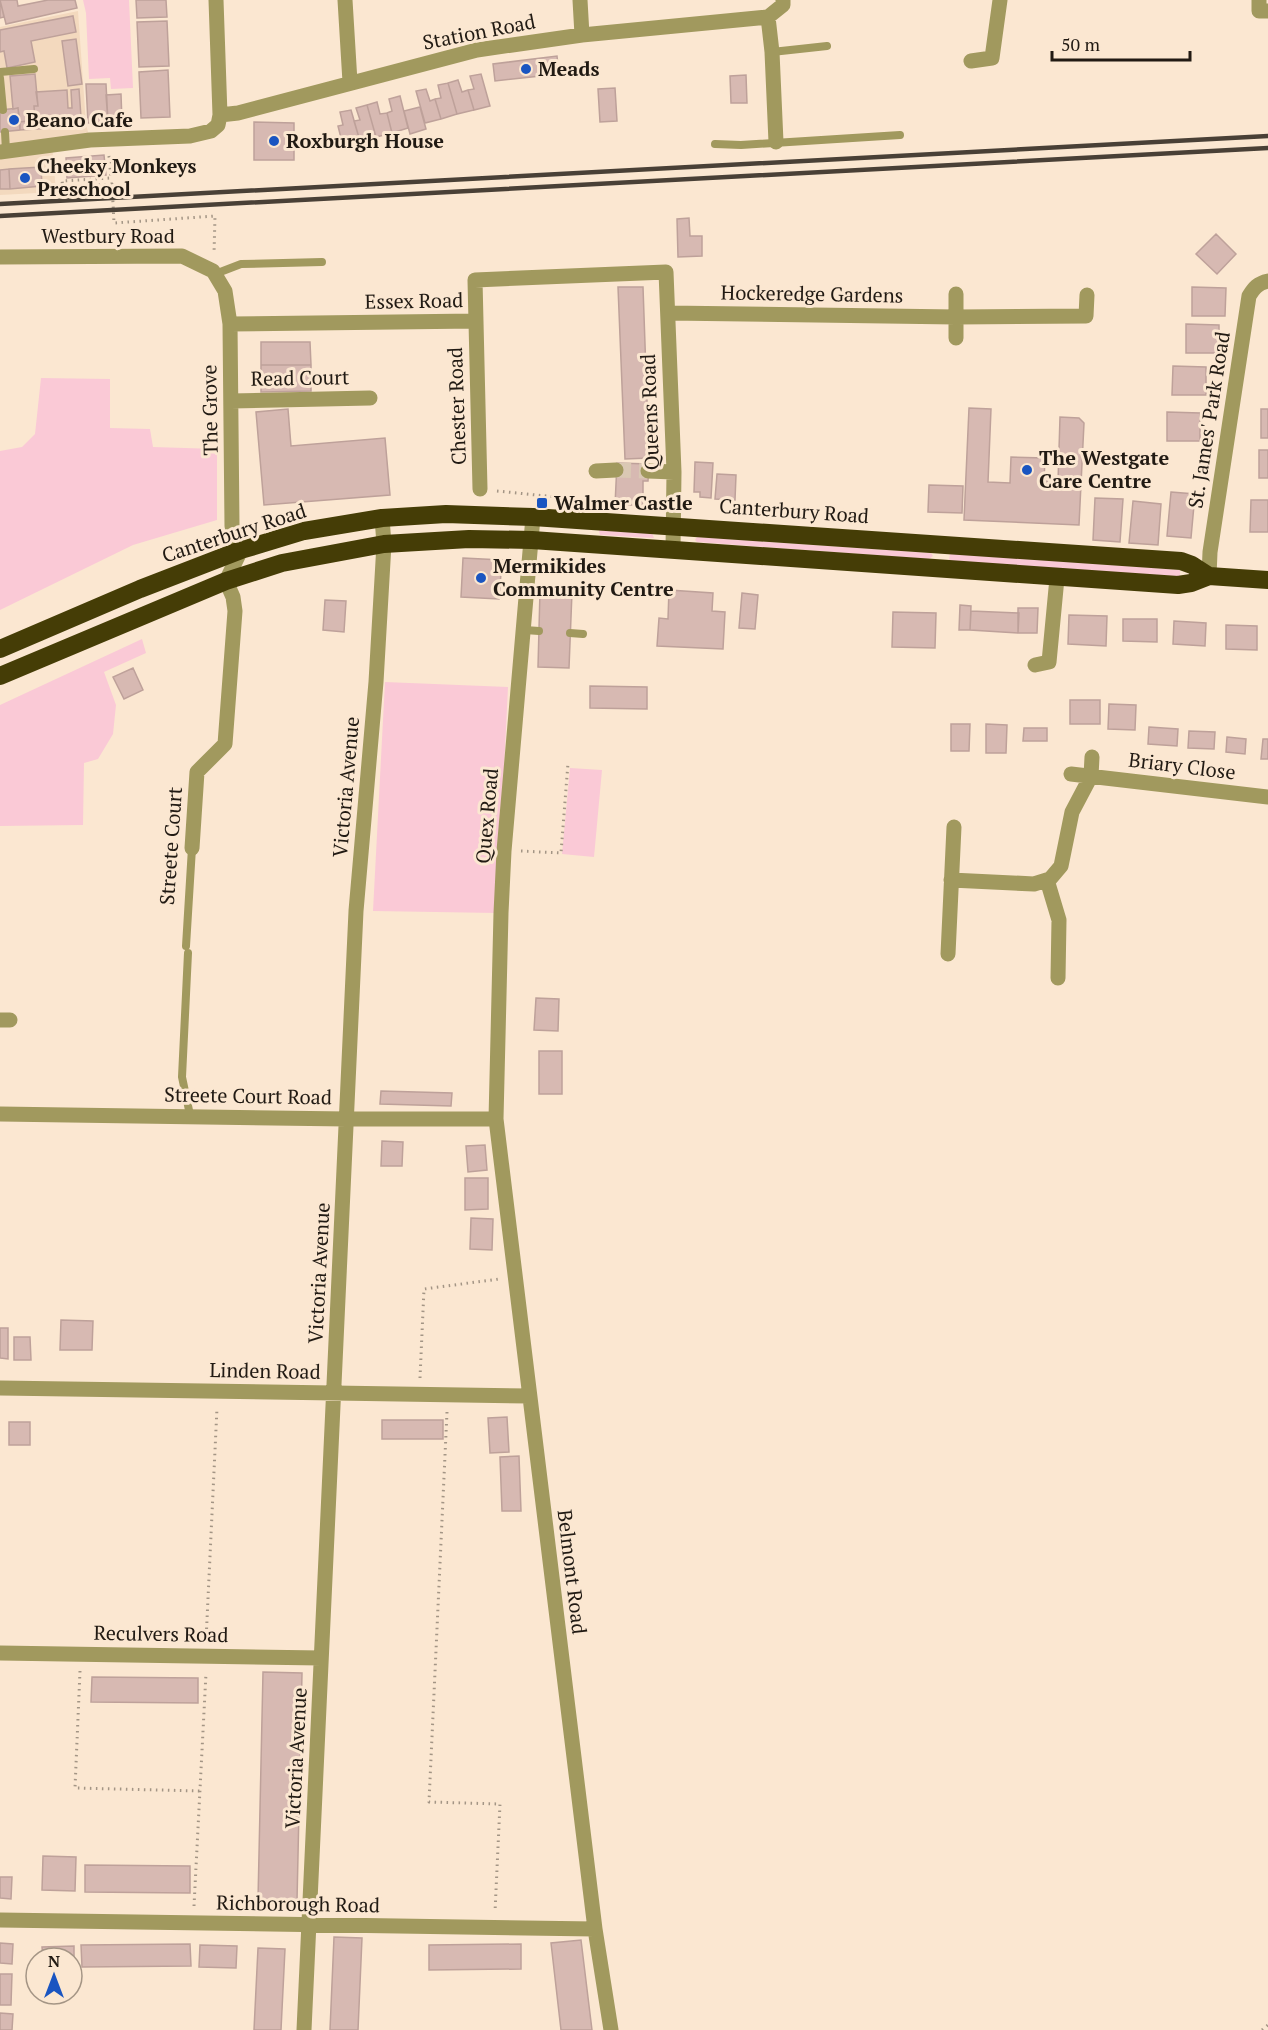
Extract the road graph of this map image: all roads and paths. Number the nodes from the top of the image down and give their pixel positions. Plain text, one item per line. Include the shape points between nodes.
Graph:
1 (216, 0) edge
2 (345, 0) edge
3 (580, 0) edge
4 (1000, 0) edge
5 (1259, 0) edge
6 (783, 2) edge
7 (1268, 11) edge
8 (768, 16) junction
9 (582, 34) junction
10 (827, 46) dead end
11 (772, 52) junction
12 (971, 62) dead end
13 (34, 69) dead end
14 (0, 72) edge
15 (0, 78) edge
16 (350, 82) junction
17 (3, 110) dead end
18 (220, 115) junction
19 (5, 132) dead end
20 (900, 135) dead end
21 (108, 139) junction
22 (776, 142) junction
23 (715, 144) dead end
24 (3, 151) edge
25 (0, 257) edge
26 (322, 262) dead end
27 (214, 272) junction
28 (666, 272) joint
29 (1268, 281) edge
30 (956, 294) dead end
31 (1087, 295) dead end
32 (668, 313) junction
33 (956, 317) junction
34 (475, 321) junction
35 (230, 324) junction
36 (956, 338) dead end
37 (370, 398) dead end
38 (231, 401) junction
39 (616, 470) tunnel mouth
40 (596, 471) dead end
41 (648, 471) tunnel mouth
42 (674, 472) junction
43 (480, 489) joint
44 (562, 503) dead end
45 (533, 517) junction
46 (382, 518) junction
47 (673, 525) junction
48 (532, 540) junction
49 (384, 544) junction
50 (241, 550) junction
51 (673, 550) junction
52 (939, 557) junction
53 (1209, 576) junction
54 (1057, 578) junction
55 (1268, 580) edge
56 (226, 581) junction
57 (570, 633) dead end
58 (583, 634) dead end
59 (0, 649) edge
60 (1035, 665) dead end
61 (0, 676) edge
62 (1092, 757) dead end
63 (568, 763) dead end
64 (1071, 774) dead end
65 (1091, 777) junction
66 (1268, 797) edge
67 (954, 827) dead end
68 (192, 848) joint
69 (504, 850) junction
70 (951, 880) junction
71 (1047, 880) junction
72 (948, 954) dead end
73 (1058, 978) dead end
74 (0, 1114) edge
75 (189, 1115) junction
76 (347, 1119) junction
77 (496, 1119) junction
78 (514, 1277) junction
79 (0, 1388) edge
80 (217, 1391) junction
81 (334, 1393) junction
82 (420, 1394) junction
83 (448, 1395) junction
84 (529, 1396) junction
85 (0, 1653) edge
86 (81, 1654) junction
87 (206, 1656) junction
88 (321, 1658) junction
89 (200, 1791) junction
90 (0, 1920) edge
91 (193, 1923) junction
92 (309, 1925) junction
93 (495, 1927) junction
94 (595, 1929) junction
95 (1268, 2025) edge
96 (304, 2030) edge
97 (611, 2030) edge
98 (1262, 2030) edge

1 - 18 street
2 - 16 street
3 - 9 street
4 - 12 street via 992,58
5 - 7 street via 1259,11
6 - 8 street
8 - 9 street, Station Road
8 - 11 street
9 - 16 street, Station Road via 477,50
10 - 11 lane
11 - 22 street
13 - 14 lane
15 - 17 lane
16 - 18 street, Station Road
18 - 21 street via 211,131 190,136
19 - 24 lane
20 - 22 lane
21 - 24 street
21 - 27 path via 111,177 62,181 63,188 112,184 114,223 215,216
22 - 23 lane
25 - 27 street, Westbury Road via 182,256
26 - 27 lane via 241,264
27 - 35 street, The Grove via 225,291
28 - 32 street, Queens Road
28 - 34 street, Essex Road via 475,280
29 - 53 street, St. James' Park Road via 1261,282 1249,296
30 - 33 street
31 - 33 street, Hockeredge Gardens via 1086,316
32 - 33 street, Hockeredge Gardens
32 - 42 street, Queens Road
33 - 36 street
34 - 35 street, Essex Road
34 - 43 street, Chester Road
35 - 38 street, The Grove
37 - 38 street, Read Court
38 - 50 street, The Grove via 232,526
39 - 40 street
41 - 42 street
42 - 47 street, Queens Road
43 - 44 path via 556,497
45 - 46 highway, Canterbury Road via 446,514
45 - 47 highway, Canterbury Road
45 - 48 street, Quex Road
46 - 49 street, Victoria Avenue
46 - 50 highway, Canterbury Road via 304,531
47 - 51 street, Queens Road
47 - 52 highway, Canterbury Road
48 - 49 highway, Canterbury Road
48 - 51 highway, Canterbury Road
48 - 69 street, Quex Road via 532,630
49 - 56 highway, Canterbury Road via 282,562
49 - 76 street, Victoria Avenue via 356,911
50 - 56 street
50 - 59 highway, Canterbury Road
51 - 52 highway, Canterbury Road
52 - 53 highway, Canterbury Road via 1181,561
52 - 54 highway, Canterbury Road
53 - 54 highway, Canterbury Road via 1178,585
53 - 55 highway, Canterbury Road
54 - 60 street via 1049,662
56 - 61 highway, Canterbury Road
56 - 68 street, Streete Court via 234,611 225,744 197,772
57 - 58 lane
62 - 65 street
63 - 69 path via 561,853
64 - 65 street, Briary Close
65 - 66 street, Briary Close
65 - 71 street via 1072,812 1061,866
67 - 70 street
68 - 75 lane, Streete Court via 182,1077
69 - 77 street, Quex Road
70 - 71 street via 1034,884
70 - 72 street
71 - 73 street via 1059,920
74 - 75 street, Streete Court Road
75 - 76 street, Streete Court Road
76 - 77 street, Streete Court Road
76 - 81 street, Victoria Avenue
77 - 78 street, Belmont Road
78 - 82 path via 424,1288
78 - 84 street, Belmont Road
79 - 80 street, Linden Road
80 - 81 street, Linden Road
80 - 87 path
81 - 82 street, Linden Road
81 - 88 street, Victoria Avenue
82 - 83 street, Linden Road
83 - 84 street, Linden Road
83 - 93 path via 429,1802 500,1804
84 - 94 street, Belmont Road
85 - 86 street, Reculvers Road
86 - 87 street, Reculvers Road
86 - 89 path via 75,1788
87 - 88 street, Reculvers Road
87 - 89 path
88 - 92 street, Victoria Avenue
89 - 91 path
90 - 91 street, Richborough Road
91 - 92 street, Richborough Road
92 - 93 street, Richborough Road
92 - 96 street, Victoria Avenue
93 - 94 street, Richborough Road
94 - 97 street, Belmont Road
95 - 98 path

